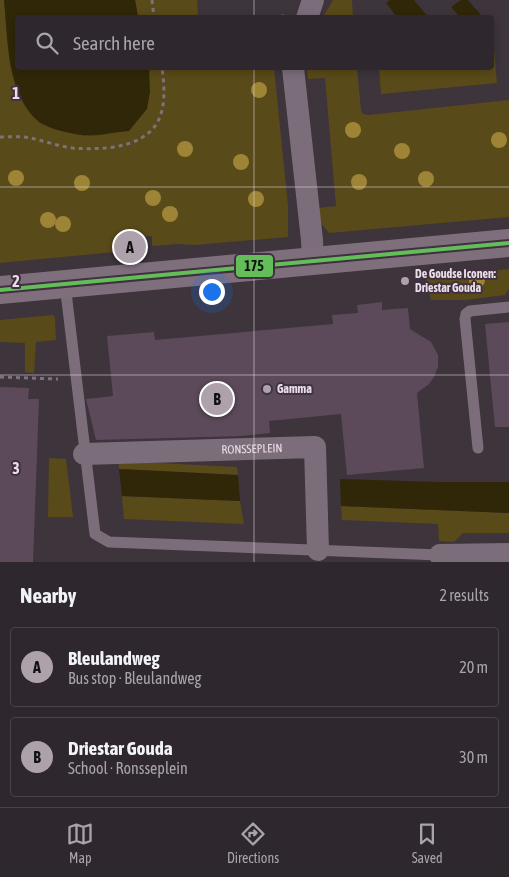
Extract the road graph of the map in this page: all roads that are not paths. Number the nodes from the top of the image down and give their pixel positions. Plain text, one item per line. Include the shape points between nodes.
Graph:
1 (313, 0) edge
2 (308, 15) edge
3 (293, 70) edge
4 (509, 243) edge
5 (313, 261) junction
6 (65, 284) junction
7 (0, 290) edge
8 (509, 307) edge
9 (478, 448) dead end
10 (84, 454) junction
11 (318, 550) junction
12 (509, 554) edge
13 (440, 555) joint
14 (485, 558) edge

1 - 2 street
3 - 5 street
4 - 5 street
5 - 6 street
6 - 7 street
6 - 10 lane
8 - 9 lane via 466,314
10 - 11 lane via 95,534 109,542
10 - 11 street, RONSSEPLEIN via 314,447
11 - 13 lane
12 - 14 street
13 - 14 street

